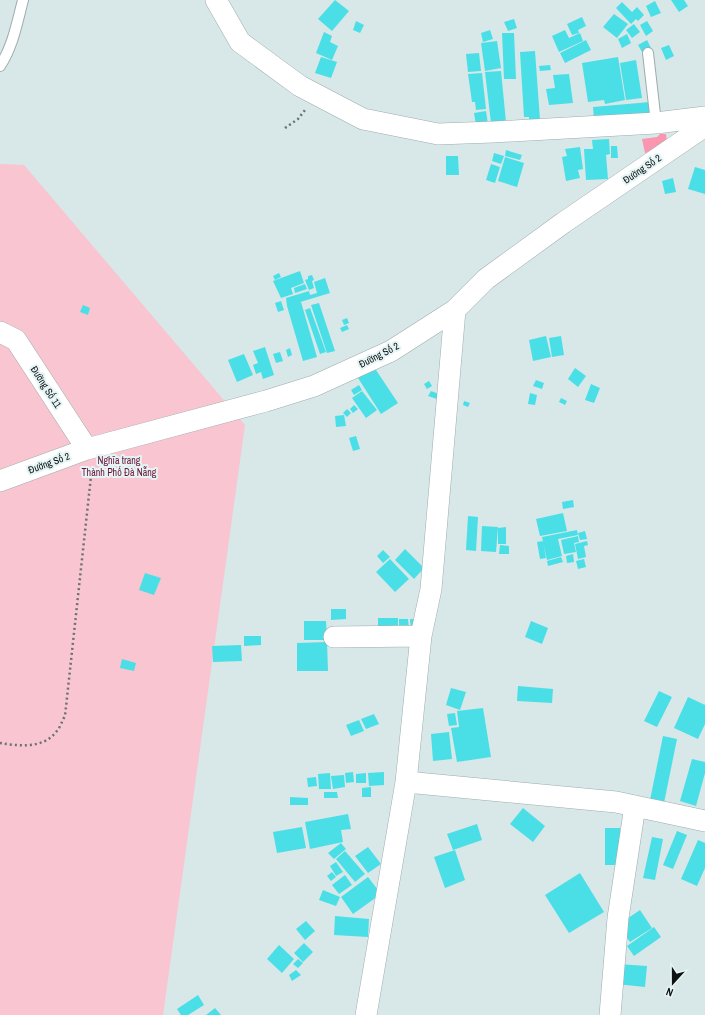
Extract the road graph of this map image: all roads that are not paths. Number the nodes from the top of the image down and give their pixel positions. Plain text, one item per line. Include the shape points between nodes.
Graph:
1 (23, 0) edge
2 (216, 0) edge
3 (648, 53) dead end
4 (0, 66) edge
5 (705, 117) edge
6 (656, 123) junction
7 (705, 126) edge
8 (455, 310) junction
9 (0, 332) edge
10 (90, 448) junction
11 (0, 481) edge
12 (421, 636) junction
13 (334, 637) dead end
14 (406, 782) junction
15 (635, 806) junction
16 (705, 820) edge
17 (366, 1015) edge
18 (610, 1015) edge

1 - 4 lane via 12,42
2 - 6 street via 240,42 300,86 363,119 438,134
3 - 6 lane
5 - 6 street
7 - 8 street, Đường Số 2 via 486,279
8 - 10 street, Đường Số 2 via 391,351 314,386
8 - 12 street via 431,589
9 - 10 street, Đường Số 11 via 16,340
10 - 11 street, Đường Số 2
12 - 13 street
12 - 14 street
14 - 15 street
14 - 17 street
15 - 16 street
15 - 18 street via 618,918

